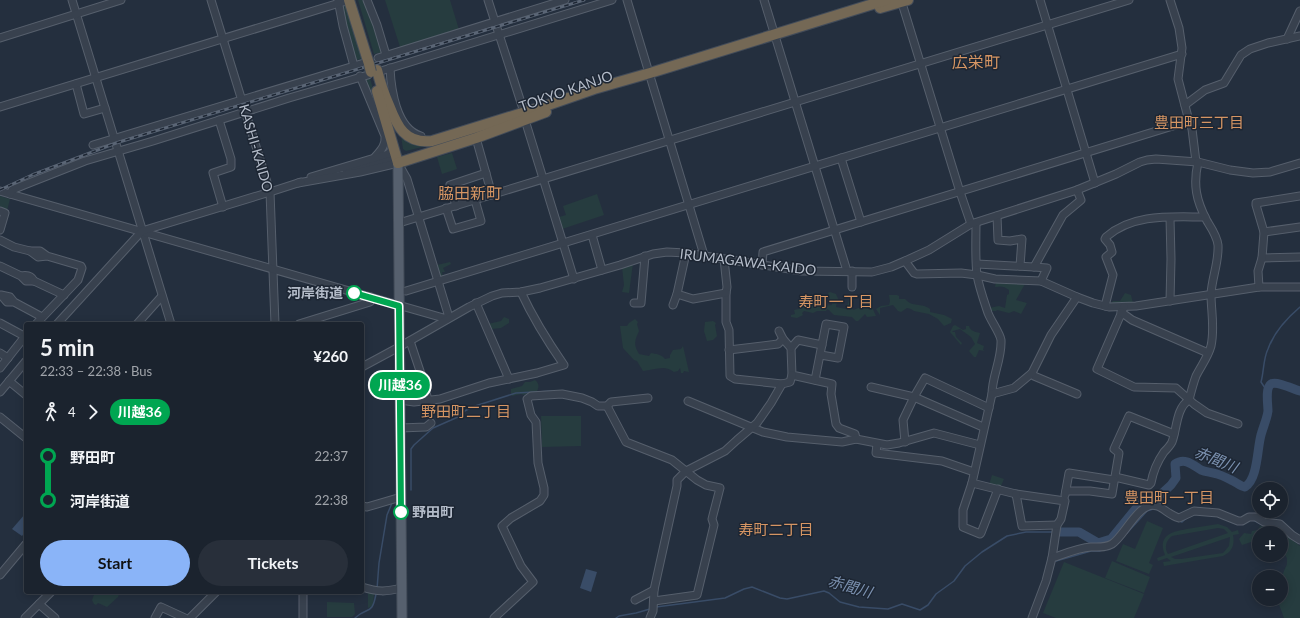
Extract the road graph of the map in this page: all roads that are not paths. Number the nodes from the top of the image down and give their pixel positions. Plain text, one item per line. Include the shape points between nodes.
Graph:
1 (72, 0) edge
2 (121, 0) edge
3 (211, 0) edge
4 (367, 0) edge
5 (488, 0) edge
6 (565, 0) edge
7 (612, 0) edge
8 (626, 0) edge
9 (764, 0) edge
10 (886, 0) edge
11 (1040, 0) edge
12 (1130, 0) edge
13 (1170, 0) edge
14 (345, 1) edge
15 (904, 1) edge
16 (1300, 11) edge
17 (77, 14) junction
18 (494, 22) junction
19 (1047, 25) junction
20 (498, 35) junction
21 (1300, 36) edge
22 (775, 37) junction
23 (0, 38) edge
24 (223, 39) junction
25 (1287, 39) junction
26 (1182, 54) junction
27 (386, 55) junction
28 (921, 64) junction
29 (354, 66) junction
30 (373, 67) junction
31 (390, 68) junction
32 (360, 76) junction
33 (650, 76) junction
34 (96, 78) junction
35 (76, 84) junction
36 (1066, 89) junction
37 (383, 92) junction
38 (241, 100) junction
39 (795, 102) junction
40 (548, 105) junction
41 (1185, 105) junction
42 (0, 107) edge
43 (105, 108) junction
44 (245, 112) junction
45 (524, 116) junction
46 (219, 120) junction
47 (1189, 121) junction
48 (940, 128) junction
49 (441, 138) junction
50 (476, 138) junction
51 (115, 139) junction
52 (670, 140) junction
53 (393, 144) junction
54 (93, 145) dead end
55 (119, 151) junction
56 (1086, 152) junction
57 (375, 157) junction
58 (841, 158) junction
59 (398, 159) junction
60 (1197, 162) junction
61 (1300, 163) edge
62 (814, 166) junction
63 (486, 173) junction
64 (307, 179) junction
65 (543, 179) junction
66 (298, 183) junction
67 (1096, 183) junction
68 (1077, 190) junction
69 (0, 191) edge
70 (270, 192) junction
71 (960, 192) junction
72 (10, 194) junction
73 (492, 195) junction
74 (1300, 196) edge
75 (475, 200) junction
76 (689, 204) junction
77 (456, 206) junction
78 (223, 207) junction
79 (446, 208) junction
80 (0, 211) edge
81 (997, 216) junction
82 (419, 217) junction
83 (1205, 217) junction
84 (1170, 218) junction
85 (861, 222) junction
86 (399, 223) junction
87 (973, 223) junction
88 (1300, 227) edge
89 (0, 230) edge
90 (834, 230) junction
91 (142, 231) junction
92 (1264, 232) junction
93 (592, 235) junction
94 (0, 240) edge
95 (562, 244) junction
96 (686, 253) junction
97 (704, 255) junction
98 (646, 256) junction
99 (1300, 257) edge
100 (1262, 258) junction
101 (724, 259) junction
102 (905, 261) junction
103 (977, 264) junction
104 (762, 265) junction
105 (0, 266) edge
106 (1020, 266) junction
107 (1034, 267) junction
108 (273, 270) junction
109 (602, 270) junction
110 (849, 271) junction
111 (977, 275) junction
112 (574, 278) junction
113 (1041, 281) junction
114 (439, 282) junction
115 (852, 287) dead end
116 (1259, 287) junction
117 (1300, 287) edge
118 (406, 292) dead end
119 (521, 292) junction
120 (726, 293) junction
121 (1211, 293) junction
122 (677, 294) junction
123 (0, 295) edge
124 (64, 295) junction
125 (162, 296) junction
126 (371, 297) junction
127 (1077, 297) junction
128 (1170, 301) junction
129 (476, 303) junction
130 (634, 303) dead end
131 (673, 305) dead end
132 (399, 306) junction
133 (1105, 306) junction
134 (1122, 310) junction
135 (42, 318) junction
136 (447, 319) junction
137 (38, 322) edge
138 (59, 322) edge
139 (139, 322) edge
140 (170, 322) edge
141 (275, 322) edge
142 (305, 322) edge
143 (0, 323) edge
144 (778, 331) dead end
145 (24, 335) edge
146 (24, 338) edge
147 (783, 339) junction
148 (410, 341) junction
149 (822, 345) junction
150 (400, 348) junction
151 (791, 348) junction
152 (729, 350) junction
153 (0, 353) edge
154 (1208, 353) junction
155 (821, 355) junction
156 (8, 358) junction
157 (24, 363) edge
158 (364, 365) edge
159 (0, 368) edge
160 (1032, 374) junction
161 (792, 375) junction
162 (509, 379) junction
163 (815, 380) junction
164 (9, 381) junction
165 (782, 384) junction
166 (871, 387) dead end
167 (0, 392) edge
168 (24, 393) edge
169 (992, 394) junction
170 (1077, 394) dead end
171 (914, 397) junction
172 (648, 398) dead end
173 (400, 400) junction
174 (428, 400) junction
175 (1189, 400) junction
176 (688, 401) dead end
177 (607, 406) junction
178 (989, 408) junction
179 (0, 417) edge
180 (431, 423) dead end
181 (1238, 424) dead end
182 (400, 428) junction
183 (751, 428) junction
184 (983, 428) junction
185 (1174, 434) junction
186 (24, 436) edge
187 (856, 439) junction
188 (905, 442) junction
189 (877, 444) junction
190 (980, 445) junction
191 (686, 471) junction
192 (974, 472) junction
193 (1114, 479) junction
194 (972, 483) junction
195 (998, 489) junction
196 (1066, 491) junction
197 (1016, 494) junction
198 (401, 497) junction
199 (1065, 501) junction
200 (364, 506) edge
201 (1057, 525) junction
202 (1300, 540) edge
203 (24, 546) edge
204 (1052, 558) junction
205 (0, 575) edge
206 (364, 588) edge
207 (401, 588) junction
208 (654, 590) junction
209 (49, 594) edge
210 (214, 594) edge
211 (303, 594) edge
212 (635, 600) dead end
213 (39, 604) junction
214 (653, 609) edge
215 (25, 618) edge
216 (55, 618) edge
217 (154, 618) edge
218 (185, 618) edge
219 (190, 618) edge
220 (303, 618) edge
221 (402, 618) edge
222 (494, 618) edge
223 (1032, 618) edge

1 - 17 street
2 - 17 street
3 - 24 street, KASHI-KAIDO
4 - 27 street
5 - 18 street
6 - 18 street
7 - 20 street
8 - 33 street
9 - 22 street
10 - 22 highway, TOKYO KANJO
11 - 19 street
12 - 19 street
13 - 26 street via 1180,28
14 - 24 street
14 - 29 street via 343,26
14 - 30 highway, TOKYO KANJO
15 - 22 highway, TOKYO KANJO
15 - 28 street
16 - 25 street
17 - 23 street
17 - 34 street
18 - 20 street
18 - 27 street
19 - 28 street
19 - 36 street
20 - 31 street
20 - 45 street
21 - 25 street
22 - 33 highway, TOKYO KANJO
22 - 39 street
24 - 34 street
24 - 38 street, KASHI-KAIDO
25 - 41 street via 1250,49 1241,55 1224,83 1205,90
26 - 36 street
26 - 41 street via 1178,79
27 - 30 street
28 - 39 street
28 - 48 street
29 - 30 street
29 - 38 street
30 - 31 street
30 - 32 street
30 - 37 highway, TOKYO KANJO
30 - 53 highway, TOKYO KANJO
31 - 49 street via 394,98 408,129 417,135
32 - 44 street
32 - 57 street via 385,136 384,145
33 - 40 highway, TOKYO KANJO via 594,89
33 - 45 highway, TOKYO KANJO via 559,107
33 - 52 street
34 - 35 street
34 - 43 street
35 - 42 street
35 - 43 street via 84,114
36 - 48 street
36 - 56 street
37 - 49 highway, TOKYO KANJO via 395,122 403,132 421,141
37 - 59 highway via 400,148
38 - 44 street, KASHI-KAIDO
38 - 51 street
39 - 52 street
39 - 62 street
40 - 45 highway, TOKYO KANJO
40 - 59 highway via 494,127
41 - 47 street
43 - 51 street
44 - 46 street
44 - 70 street, KASHI-KAIDO
45 - 49 highway, TOKYO KANJO
45 - 50 highway, TOKYO KANJO
45 - 65 street
46 - 55 street
46 - 78 street via 231,159 230,167 213,173
47 - 56 street
47 - 60 street
48 - 58 street
48 - 71 street
50 - 59 highway, TOKYO KANJO
50 - 63 street
51 - 54 street
51 - 55 street
52 - 65 street
52 - 76 street
53 - 57 street via 390,152
53 - 59 highway, TOKYO KANJO
55 - 72 street via 41,177 12,190
55 - 91 street
56 - 67 street
56 - 71 street
57 - 64 street
58 - 62 street
58 - 85 street
59 - 64 street
59 - 66 street via 360,172
59 - 82 street
59 - 86 main road
60 - 61 street, IRUMAGAWA-KAIDO via 1253,173 1270,172
60 - 67 street, IRUMAGAWA-KAIDO via 1147,160
60 - 83 street via 1195,190
62 - 76 street
62 - 90 street
63 - 73 street
63 - 77 street via 450,185
64 - 66 street
65 - 73 street
65 - 95 street
66 - 70 street
67 - 68 street, IRUMAGAWA-KAIDO
68 - 81 street, IRUMAGAWA-KAIDO
68 - 107 street via 1081,200 1063,216
69 - 72 street
70 - 78 street
70 - 108 street, KASHI-KAIDO
71 - 85 street
71 - 87 street
72 - 91 street
73 - 75 street
74 - 92 street via 1256,203
75 - 77 street
75 - 79 street via 481,221 467,226 453,229
76 - 93 street
76 - 97 street
77 - 79 street
78 - 91 street
79 - 82 street
80 - 89 street via 4,213
81 - 87 street, IRUMAGAWA-KAIDO
81 - 106 street via 998,240 1022,239
82 - 86 street
82 - 114 street
83 - 84 street
83 - 121 street via 1216,235 1218,244 1217,266
84 - 128 street
84 - 133 street via 1143,218 1123,225 1106,236 1112,252 1106,257 1113,275
85 - 90 street
86 - 132 main road
87 - 102 street, IRUMAGAWA-KAIDO via 929,250
87 - 103 street
88 - 92 street
90 - 104 street via 763,252
90 - 110 street
91 - 108 street
91 - 125 street
91 - 138 street
92 - 100 street
93 - 95 street
93 - 109 street
94 - 124 street via 30,251 38,257 47,256 81,266 78,280
95 - 112 street
95 - 114 street
96 - 97 street, IRUMAGAWA-KAIDO
96 - 98 street, IRUMAGAWA-KAIDO via 667,252
96 - 122 street
97 - 101 street, IRUMAGAWA-KAIDO
98 - 109 street, IRUMAGAWA-KAIDO
98 - 130 street via 641,303
99 - 100 street
100 - 116 street via 1258,272
101 - 104 street, IRUMAGAWA-KAIDO
101 - 120 street
102 - 110 street, IRUMAGAWA-KAIDO via 872,272
102 - 111 street via 917,274 939,272
103 - 106 street
103 - 111 street
104 - 110 street, IRUMAGAWA-KAIDO via 802,271
105 - 124 street via 20,276 30,276 34,281
106 - 107 street
107 - 113 street via 1048,268
108 - 126 street
108 - 141 street, KASHI-KAIDO
109 - 112 street, IRUMAGAWA-KAIDO
110 - 115 street
111 - 113 street via 995,279
111 - 169 street via 989,314 1001,340
112 - 119 street, IRUMAGAWA-KAIDO
113 - 127 street
114 - 118 street
114 - 136 street via 448,314
116 - 117 street
116 - 121 street
119 - 129 street, IRUMAGAWA-KAIDO via 498,294
119 - 162 street via 528,309 564,365
120 - 122 street via 693,299
120 - 152 street
121 - 128 street
121 - 154 street via 1213,332
122 - 131 street
123 - 135 street via 7,302 14,302
124 - 135 street
125 - 139 street
125 - 140 street
126 - 132 street
126 - 142 street via 370,302
127 - 133 street
127 - 160 street via 1051,335
128 - 134 street
129 - 136 street, IRUMAGAWA-KAIDO
129 - 162 street
132 - 136 street
132 - 150 main road
133 - 134 street
134 - 154 street via 1132,320
134 - 175 street via 1097,369 1134,387 1176,388
135 - 137 street
136 - 148 street, IRUMAGAWA-KAIDO
143 - 145 street
144 - 147 street
146 - 156 street
147 - 151 street
147 - 152 street via 778,344
148 - 150 street, IRUMAGAWA-KAIDO
148 - 174 street
149 - 151 street via 798,340
149 - 155 street
149 - 155 street via 826,324 844,327 838,358
150 - 158 street, IRUMAGAWA-KAIDO
150 - 173 main road
151 - 161 street
152 - 165 street via 730,376 735,379
153 - 156 street
154 - 175 street via 1196,376
155 - 163 street
156 - 159 street
157 - 164 street
160 - 169 street via 1014,388
160 - 170 street
161 - 163 street
161 - 165 street via 790,382
162 - 174 street via 440,399
163 - 187 street via 832,384 836,424 839,428 855,434
164 - 167 street
164 - 168 street
165 - 183 street via 772,403
166 - 171 street
169 - 178 street
171 - 178 street via 925,378
171 - 184 street
171 - 188 street via 903,420
172 - 177 street via 611,402
173 - 174 street
173 - 182 main road
175 - 181 street via 1207,413
175 - 185 street via 1183,406
176 - 183 street
177 - 191 street via 626,442 672,460
177 - 222 street via 598,406 582,398 562,394 531,396 527,399 531,415 536,422 538,463 544,495 540,501 502,526 521,566 533,582
178 - 184 street
179 - 186 street
180 - 182 street via 426,427
182 - 198 main road
183 - 187 street via 801,439 842,442
183 - 191 street via 725,451
184 - 190 street
185 - 193 street via 1154,469 1151,484
185 - 193 street via 1129,416 1114,449 1119,453
187 - 189 street
188 - 189 street
188 - 190 street via 934,433
189 - 192 street via 876,453 942,462
190 - 192 street
191 - 208 street via 677,480
191 - 214 street via 706,485 720,488 712,519 714,525 697,595
192 - 194 street
193 - 196 street via 1112,494
193 - 196 street via 1068,473
194 - 195 street
194 - 195 street via 963,510 963,527 980,534
195 - 197 street
196 - 199 street
197 - 199 street
197 - 201 street via 1022,526
198 - 200 street
198 - 207 main road
199 - 201 street
201 - 204 street
202 - 204 street via 1280,524 1264,522 1256,517 1238,521 1218,513 1194,512 1179,518 1156,505 1144,509 1114,543 1103,548 1091,547
203 - 205 street
204 - 223 street
206 - 207 street via 379,592
207 - 221 main road
208 - 212 street
208 - 214 street
209 - 213 street
210 - 219 street
211 - 220 street
213 - 215 street
213 - 216 street
217 - 218 street via 161,606

